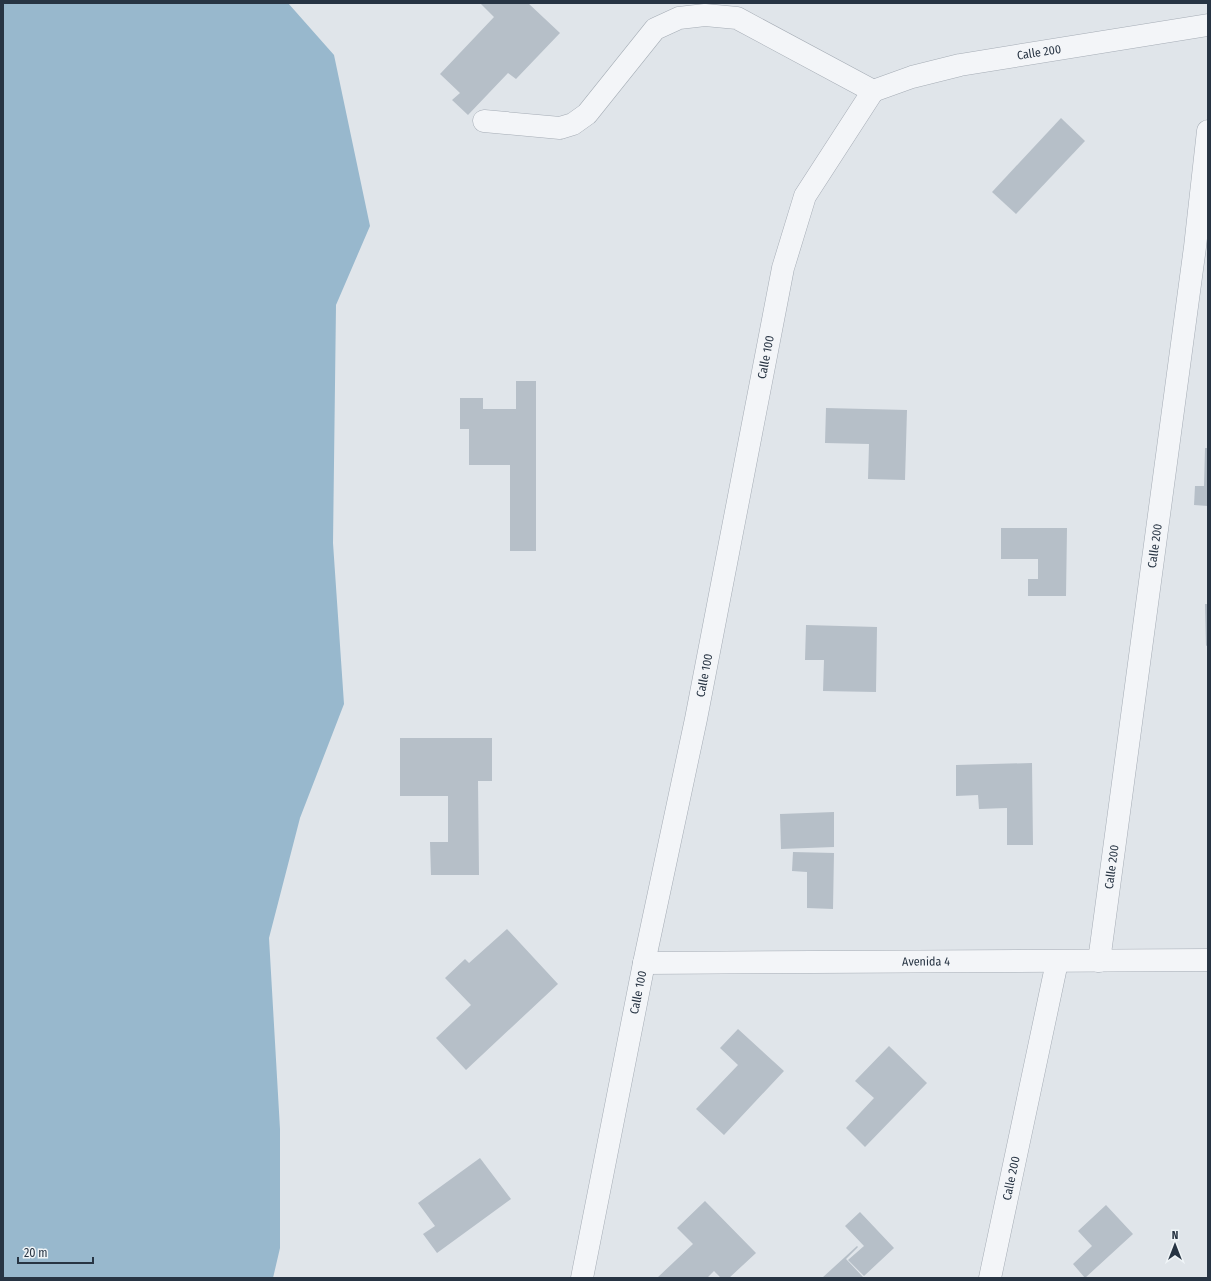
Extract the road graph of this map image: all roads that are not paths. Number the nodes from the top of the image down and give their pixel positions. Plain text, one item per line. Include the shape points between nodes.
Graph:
1 (1208, 25) edge
2 (873, 91) junction
3 (484, 121) dead end
4 (1208, 131) edge
5 (1195, 247) junction
6 (1208, 268) edge
7 (1208, 960) edge
8 (1099, 961) junction
9 (1057, 962) junction
10 (644, 963) junction
11 (582, 1278) edge
12 (990, 1278) edge

1 - 2 street, Calle 200 via 960,64
2 - 3 street via 737,18 679,18 655,29 587,114 573,124 560,128
2 - 10 street, Calle 100 via 805,196 783,268 696,719
4 - 5 street, Calle 200
5 - 6 street
5 - 8 street, Calle 200
7 - 8 street, Avenida 4
8 - 9 street, Avenida 4
9 - 10 street, Avenida 4
9 - 12 street, Calle 200
10 - 11 street, Calle 100

